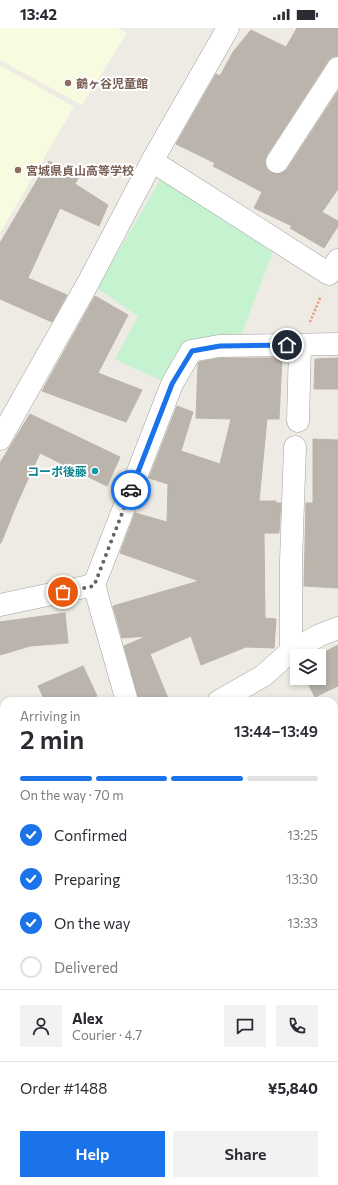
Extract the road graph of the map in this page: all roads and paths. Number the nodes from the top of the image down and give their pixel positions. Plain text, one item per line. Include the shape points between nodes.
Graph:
1 (228, 28) edge
2 (338, 68) edge
3 (152, 161) junction
4 (278, 162) dead end
5 (333, 267) edge
6 (338, 344) edge
7 (300, 345) junction
8 (298, 421) dead end
9 (0, 440) edge
10 (295, 446) dead end
11 (94, 586) junction
12 (0, 604) edge
13 (338, 628) edge
14 (291, 649) edge
15 (295, 649) edge
16 (290, 652) edge
17 (126, 697) edge
18 (226, 697) edge

1 - 3 street
2 - 4 street
3 - 5 street
3 - 9 street via 88,283
5 - 7 path
6 - 7 street
7 - 8 street
7 - 11 street via 220,346 192,351 172,384
10 - 14 street
11 - 12 street
11 - 17 street
13 - 15 street
16 - 18 street via 263,676

